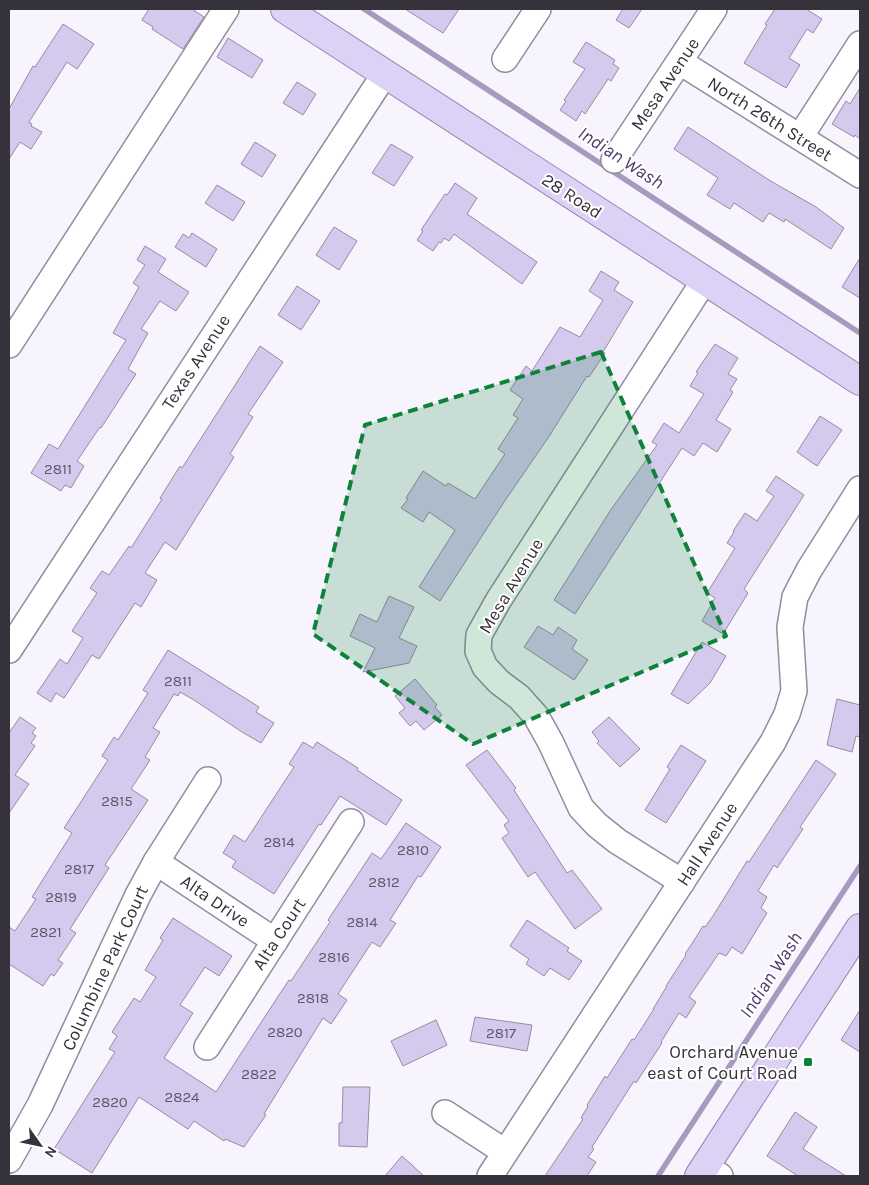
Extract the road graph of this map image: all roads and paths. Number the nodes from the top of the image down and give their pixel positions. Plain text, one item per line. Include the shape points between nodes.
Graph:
1 (226, 9) edge
2 (285, 9) edge
3 (538, 9) edge
4 (714, 9) edge
5 (860, 44) edge
6 (506, 59) dead end
7 (680, 62) junction
8 (384, 74) junction
9 (800, 137) junction
10 (614, 160) dead end
11 (860, 175) edge
12 (704, 281) junction
13 (9, 345) edge
14 (860, 381) edge
15 (860, 489) edge
16 (9, 650) edge
17 (208, 780) dead end
18 (351, 822) dead end
19 (156, 862) junction
20 (682, 882) junction
21 (859, 931) edge
22 (275, 941) junction
23 (207, 1047) dead end
24 (445, 1113) dead end
25 (505, 1152) junction
26 (9, 1160) edge
27 (708, 1173) edge
28 (490, 1176) edge

1 - 13 street
2 - 8 main road, 28 Road
3 - 6 street
4 - 7 street, Mesa Avenue
5 - 9 street
7 - 9 street, North 26th Street
7 - 10 street, Mesa Avenue
8 - 12 main road, 28 Road
8 - 16 street, Texas Avenue
9 - 11 street, North 26th Street
12 - 14 main road, 28 Road
12 - 20 street, Mesa Avenue via 498,601 480,635 478,651 485,667 536,716 581,808 617,841
15 - 20 street, Hall Avenue via 795,597 790,627 794,692 787,714 773,742
17 - 19 street, Columbine Park Court
18 - 22 street, Alta Court
19 - 22 street, Alta Drive
19 - 26 street, Columbine Park Court via 40,1105
20 - 25 street, Hall Avenue
21 - 27 main road
22 - 23 street, Alta Court
24 - 25 street
25 - 28 street, Hall Avenue

